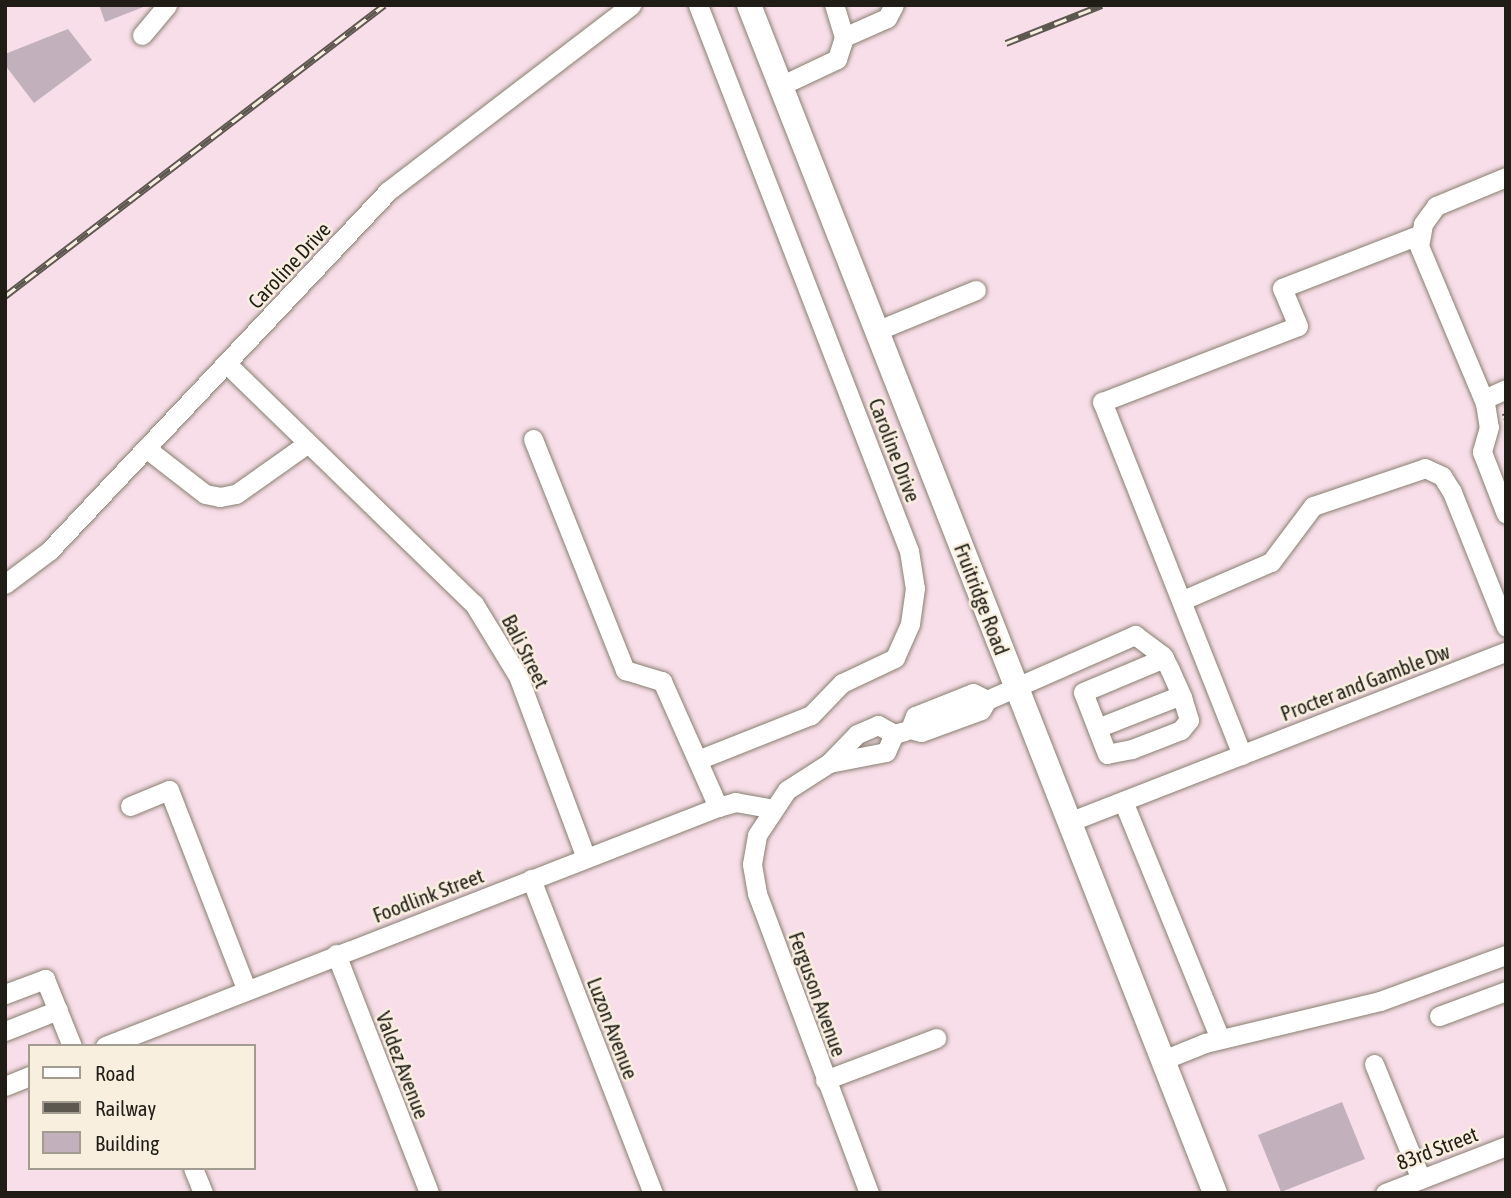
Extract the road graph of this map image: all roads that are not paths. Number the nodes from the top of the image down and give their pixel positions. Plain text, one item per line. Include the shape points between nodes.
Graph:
1 (167, 5) edge
2 (631, 5) edge
3 (698, 5) edge
4 (749, 5) edge
5 (835, 5) edge
6 (894, 5) edge
7 (142, 35) dead end
8 (844, 37) junction
9 (780, 86) junction
10 (1506, 177) edge
11 (1421, 234) junction
12 (976, 290) dead end
13 (876, 331) junction
14 (228, 365) junction
15 (1506, 389) edge
16 (1483, 399) junction
17 (533, 439) dead end
18 (307, 444) junction
19 (147, 449) junction
20 (1506, 514) edge
21 (5, 584) edge
22 (1183, 600) junction
23 (1506, 627) edge
24 (1506, 652) edge
25 (1164, 658) junction
26 (1017, 688) junction
27 (1181, 695) junction
28 (1097, 729) junction
29 (902, 732) junction
30 (1241, 755) junction
31 (700, 759) junction
32 (829, 763) junction
33 (1123, 801) junction
34 (130, 806) dead end
35 (719, 807) junction
36 (769, 808) junction
37 (1069, 822) junction
38 (586, 858) junction
39 (531, 879) junction
40 (336, 954) junction
41 (1506, 955) edge
42 (246, 989) junction
43 (1506, 991) edge
44 (5, 994) edge
45 (58, 1010) junction
46 (1439, 1016) dead end
47 (5, 1031) edge
48 (144, 1038) edge
49 (936, 1038) dead end
50 (1220, 1039) junction
51 (71, 1044) edge
52 (114, 1044) edge
53 (1163, 1060) junction
54 (1374, 1064) dead end
55 (28, 1077) edge
56 (825, 1080) junction
57 (5, 1086) edge
58 (1506, 1146) edge
59 (194, 1170) edge
60 (1421, 1179) junction
61 (203, 1193) edge
62 (429, 1193) edge
63 (653, 1193) edge
64 (869, 1193) edge
65 (1215, 1193) edge
66 (1385, 1193) edge

1 - 7 street
2 - 14 street, Caroline Drive via 388,191
3 - 31 street, Caroline Drive via 909,551 915,588 910,624 895,658 842,683 811,715
4 - 9 main road, Fruitridge Road
5 - 8 street
6 - 8 street via 887,18
8 - 9 street via 837,59
9 - 13 main road, Fruitridge Road
10 - 11 street via 1436,206
11 - 16 street via 1419,246
11 - 22 street via 1282,288 1298,326 1102,402
12 - 13 street
13 - 26 main road, Fruitridge Road
14 - 18 street, Bali Street
14 - 19 street, Caroline Drive
15 - 16 street
16 - 20 street via 1489,427 1482,452
17 - 31 street via 625,670 662,681
18 - 19 street via 236,494 220,497 205,494
18 - 38 street, Bali Street via 474,604 499,638
19 - 21 street, Caroline Drive via 49,551
22 - 23 street via 1271,562 1312,506 1425,468 1442,476 1452,492
22 - 30 street
24 - 30 street, Procter and Gamble Dw
25 - 26 street via 1135,635
25 - 27 street
25 - 28 street via 1083,692
26 - 29 street via 987,699 981,710 921,732
26 - 37 main road, Fruitridge Road
27 - 28 street
27 - 28 street via 1188,724 1142,746 1107,754
29 - 32 street via 886,752
29 - 32 street via 878,725 857,734
30 - 33 street, Procter and Gamble Dw
31 - 35 street
32 - 36 street
33 - 37 street, Procter and Gamble Dw
33 - 50 street
34 - 42 street via 169,790
35 - 36 street, Foodlink Street via 735,802
35 - 38 street, Foodlink Street
36 - 56 street, Ferguson Avenue via 754,854 757,893
37 - 53 main road, Fruitridge Road
38 - 39 street, Foodlink Street
39 - 40 street, Foodlink Street
39 - 63 street, Luzon Avenue
40 - 42 street, Foodlink Street
40 - 62 street, Valdez Avenue
41 - 50 street via 1380,1001
42 - 48 street, Foodlink Street
43 - 46 street
44 - 45 street via 45,979
45 - 47 street
45 - 51 street
48 - 52 street, Foodlink Street
49 - 56 street
50 - 53 street
53 - 65 main road, Fruitridge Road
54 - 60 street
55 - 57 street
56 - 64 street, Ferguson Avenue
58 - 60 street, 83rd Street
59 - 61 street
60 - 66 street, 83rd Street

